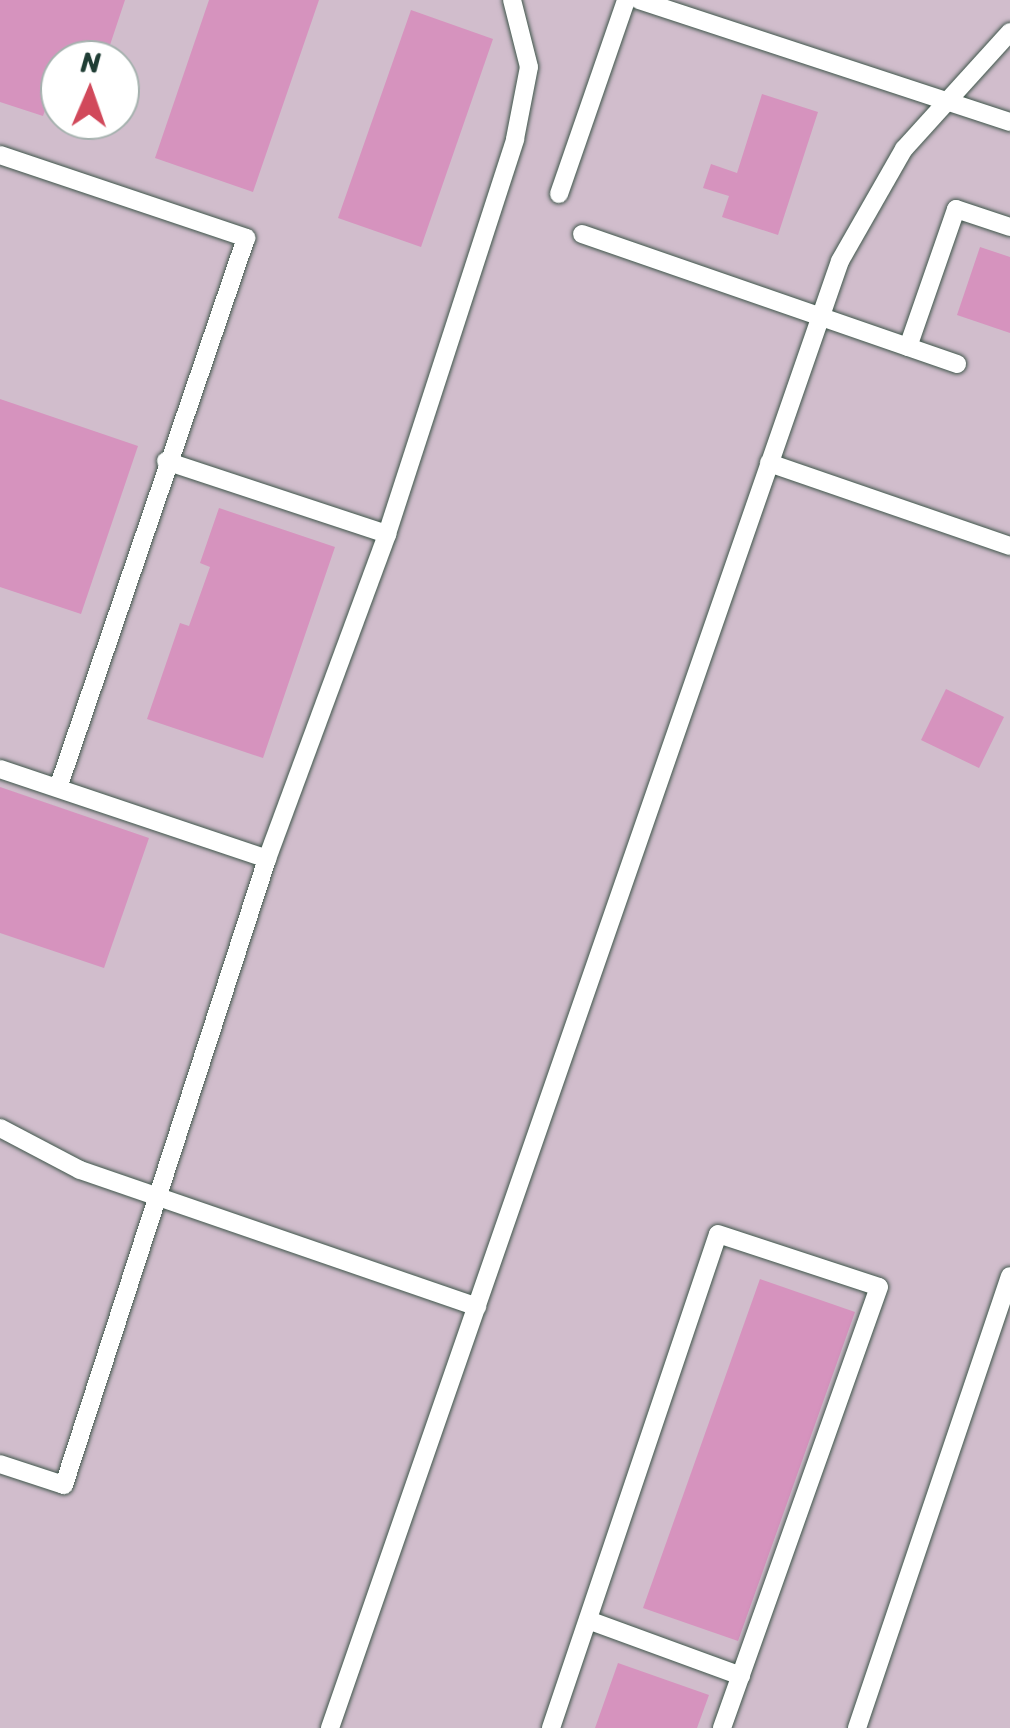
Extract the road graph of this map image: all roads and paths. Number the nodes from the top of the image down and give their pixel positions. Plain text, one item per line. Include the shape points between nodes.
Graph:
1 (512, 0) edge
2 (626, 0) edge
3 (638, 0) edge
4 (1010, 32) edge
5 (946, 100) junction
6 (1010, 122) edge
7 (0, 155) edge
8 (560, 194) dead end
9 (1010, 228) edge
10 (582, 234) dead end
11 (819, 316) junction
12 (908, 347) junction
13 (957, 364) dead end
14 (166, 461) junction
15 (768, 462) junction
16 (387, 534) junction
17 (1010, 546) edge
18 (0, 769) edge
19 (58, 788) junction
20 (268, 859) junction
21 (0, 1128) edge
22 (157, 1195) junction
23 (1010, 1276) edge
24 (477, 1306) junction
25 (0, 1464) edge
26 (588, 1620) junction
27 (741, 1676) junction
28 (330, 1728) edge
29 (552, 1728) edge
30 (722, 1728) edge
31 (857, 1728) edge

1 - 16 lane via 529,67 526,100
2 - 8 lane
3 - 5 lane
4 - 5 lane
5 - 6 lane
5 - 11 lane via 874,198
7 - 14 lane via 246,238
9 - 12 lane via 956,209
10 - 11 lane
11 - 12 lane
11 - 15 lane
12 - 13 lane
14 - 16 lane
14 - 19 lane
15 - 17 lane
15 - 24 lane
16 - 20 lane
18 - 19 lane
19 - 20 lane
20 - 22 lane
21 - 22 lane via 80,1170
22 - 24 lane
22 - 25 lane via 64,1484
23 - 31 lane
24 - 28 lane
26 - 27 lane
26 - 27 lane via 718,1234 879,1287
26 - 29 lane
27 - 30 lane

